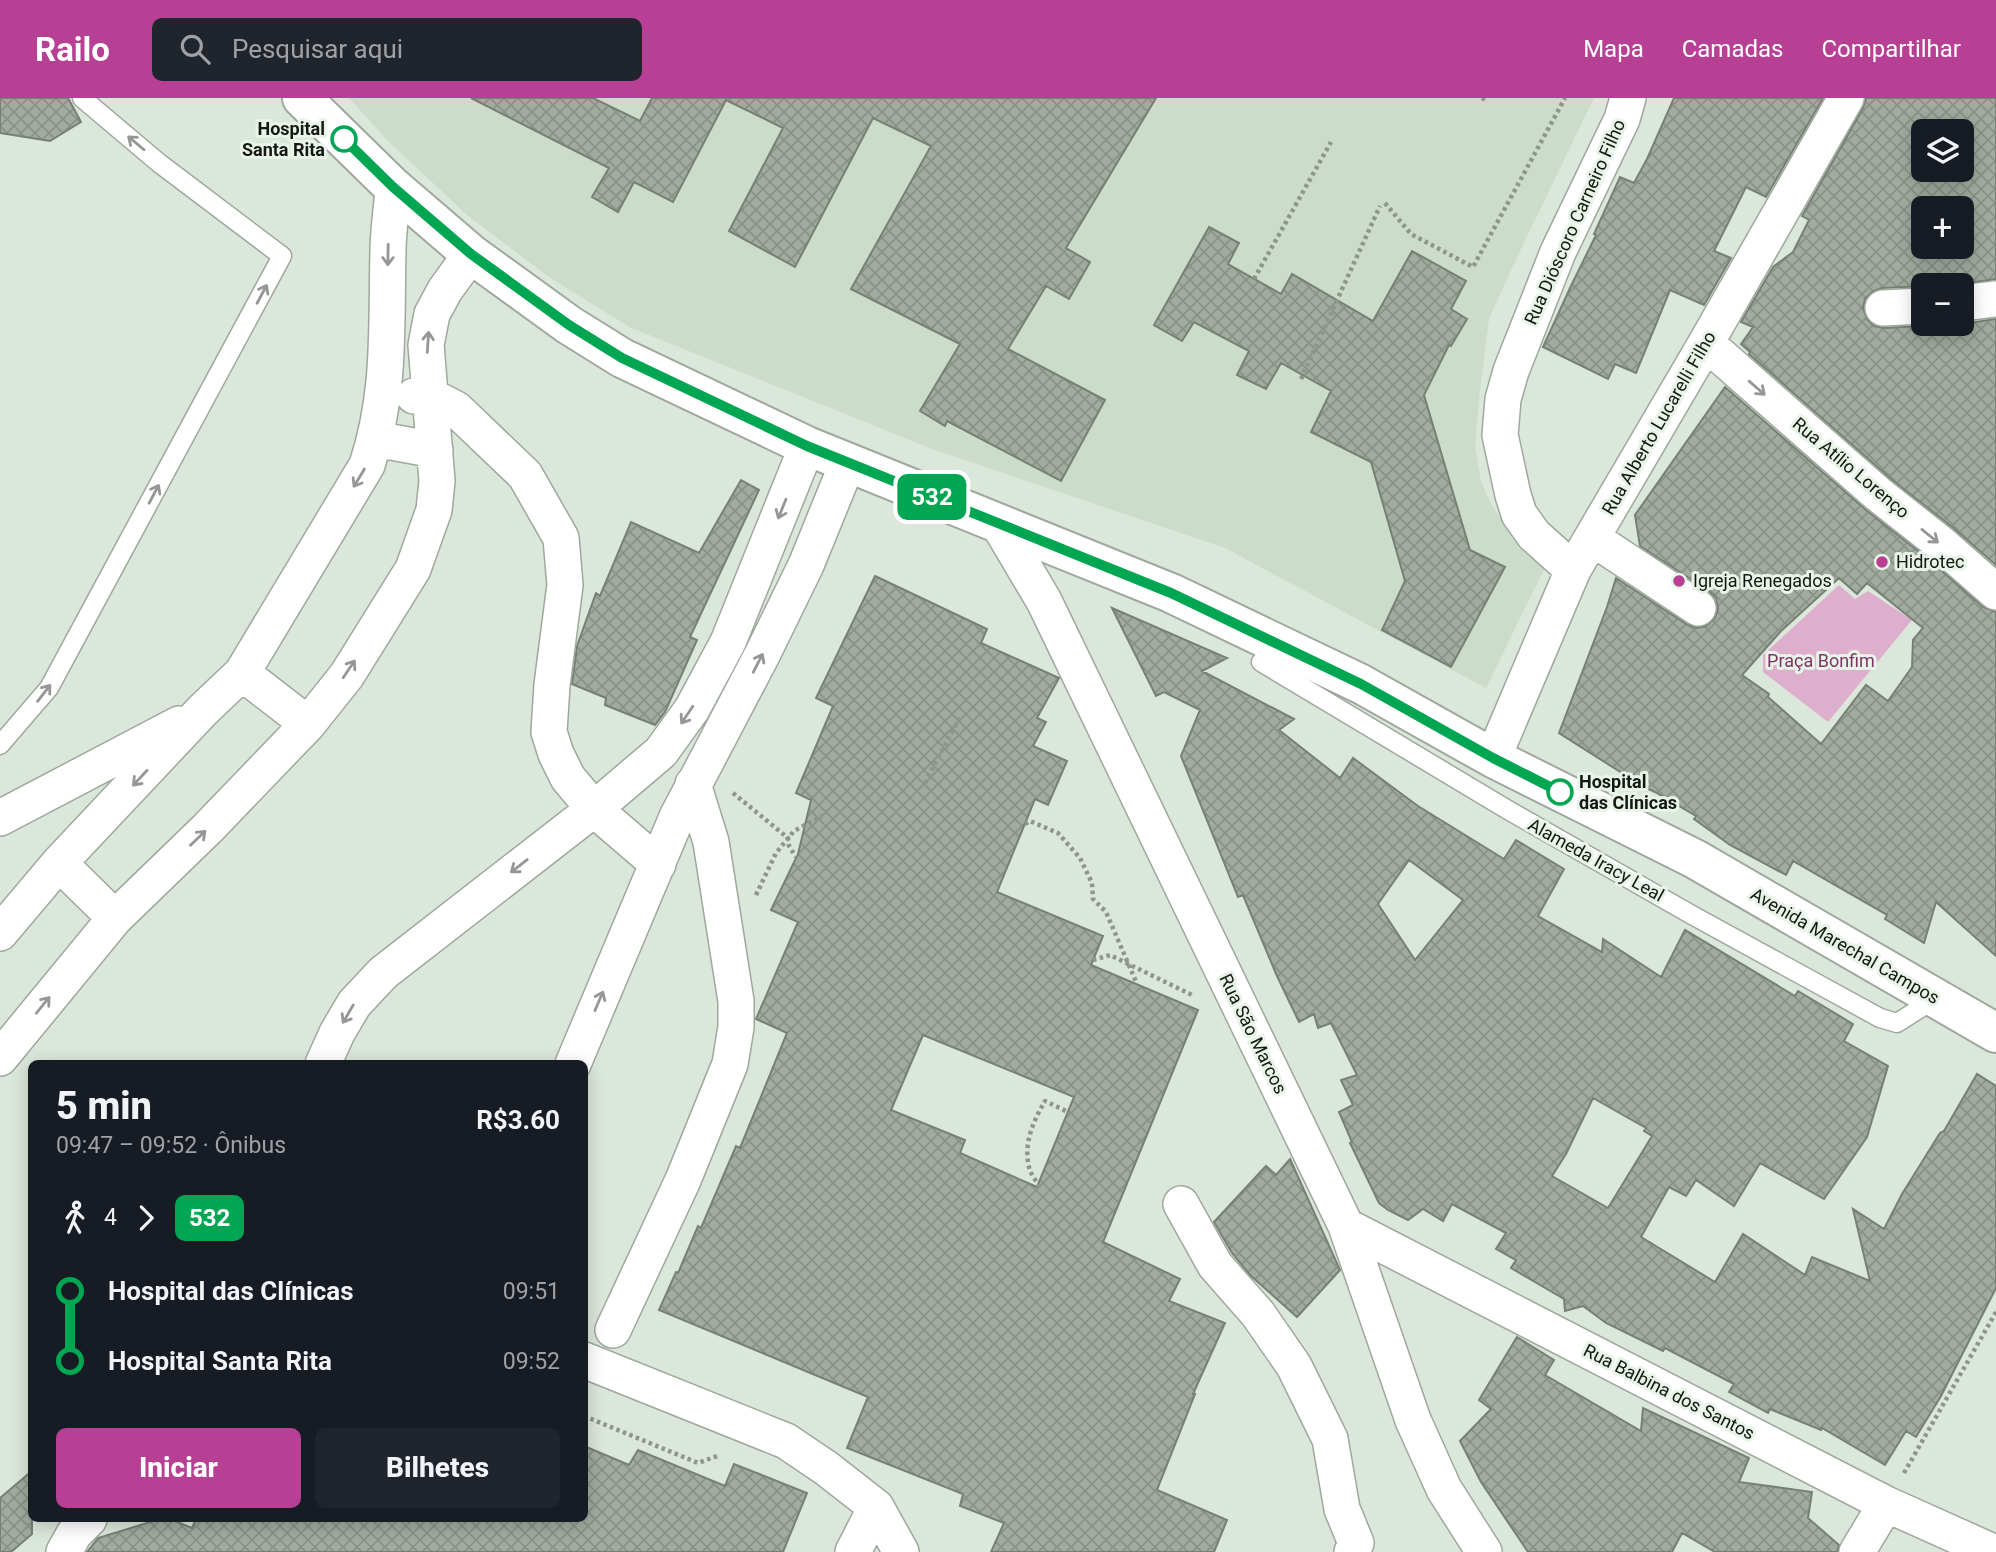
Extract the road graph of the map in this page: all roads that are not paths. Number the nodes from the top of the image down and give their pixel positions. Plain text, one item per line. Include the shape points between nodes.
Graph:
1 (82, 98) edge
2 (302, 98) edge
3 (1629, 98) edge
4 (1846, 98) edge
5 (393, 187) junction
6 (471, 254) junction
7 (1996, 299) edge
8 (1974, 302) edge
9 (1911, 307) edge
10 (1883, 308) dead end
11 (1706, 343) junction
12 (430, 396) junction
13 (383, 397) junction
14 (375, 439) junction
15 (807, 446) junction
16 (435, 450) junction
17 (848, 463) junction
18 (999, 525) junction
19 (1592, 538) junction
20 (1573, 570) junction
21 (1996, 592) edge
22 (1698, 608) dead end
23 (1261, 662) dead end
24 (242, 673) junction
25 (203, 710) junction
26 (308, 724) junction
27 (0, 745) edge
28 (1493, 758) junction
29 (698, 776) junction
30 (594, 808) junction
31 (0, 818) edge
32 (59, 863) junction
33 (658, 864) junction
34 (115, 918) junction
35 (0, 933) edge
36 (1936, 998) junction
37 (1996, 1033) edge
38 (0, 1058) edge
39 (325, 1060) edge
40 (575, 1060) edge
41 (1181, 1204) dead end
42 (1346, 1226) junction
43 (613, 1330) dead end
44 (588, 1362) edge
45 (1886, 1504) junction
46 (876, 1507) junction
47 (86, 1522) edge
48 (64, 1552) edge
49 (853, 1552) edge
50 (901, 1552) edge
51 (1352, 1552) edge
52 (1484, 1552) edge
53 (1857, 1552) edge
54 (1993, 1552) edge

27 -> 1 lane via 49,688 282,256
2 - 5 street
3 - 20 street, Rua Dióscoro Carneiro Filho via 1558,252 1503,400 1500,435 1519,514
4 - 11 street, Rua Alberto Lucarelli Filho
5 - 6 street
5 -> 13 street
12 -> 6 street via 426,345 432,314
6 - 15 street via 622,358
7 - 8 street
9 - 10 street
11 - 19 street, Rua Alberto Lucarelli Filho
11 -> 21 street, Rua Atílio Lorenço
12 - 13 street
12 - 16 street
12 - 30 street via 456,409 525,475 561,538 565,585 549,732 568,778
13 - 14 street
14 - 16 street
14 -> 24 street via 367,465
15 - 17 street
15 -> 30 street via 728,642 692,709 661,752
26 -> 16 street via 347,674 413,569 434,510
17 - 18 street
29 -> 17 street via 806,565
18 - 28 street via 1171,593 1361,684
18 - 42 street, Rua São Marcos via 1044,601
19 - 20 street, Rua Alberto Lucarelli Filho
19 - 22 street
20 - 28 street, Rua Alberto Lucarelli Filho
23 - 36 lane, Alameda Iracy Leal via 1508,810 1881,1018 1897,1023
24 - 25 street
24 - 26 street
25 - 31 street
25 -> 32 street
34 -> 26 street
28 - 36 street, Avenida Marechal Campos via 1695,859
29 - 33 street
29 - 43 street via 736,1001 734,1040 730,1064 683,1180
30 - 33 street
30 -> 39 street via 383,973 354,1004
32 - 34 street
32 - 35 street
40 -> 33 street
38 -> 34 street
36 - 37 street, Avenida Marechal Campos
41 - 51 street via 1214,1265 1258,1314 1294,1366 1330,1439 1342,1509 1356,1543
42 - 45 street, Rua Balbina dos Santos
42 - 52 street, Rua São Marcos via 1413,1420 1444,1489
44 - 46 street via 786,1441
45 - 53 street
45 - 54 street, Rua Balbina dos Santos
46 - 49 street
46 - 50 street
47 - 48 street

